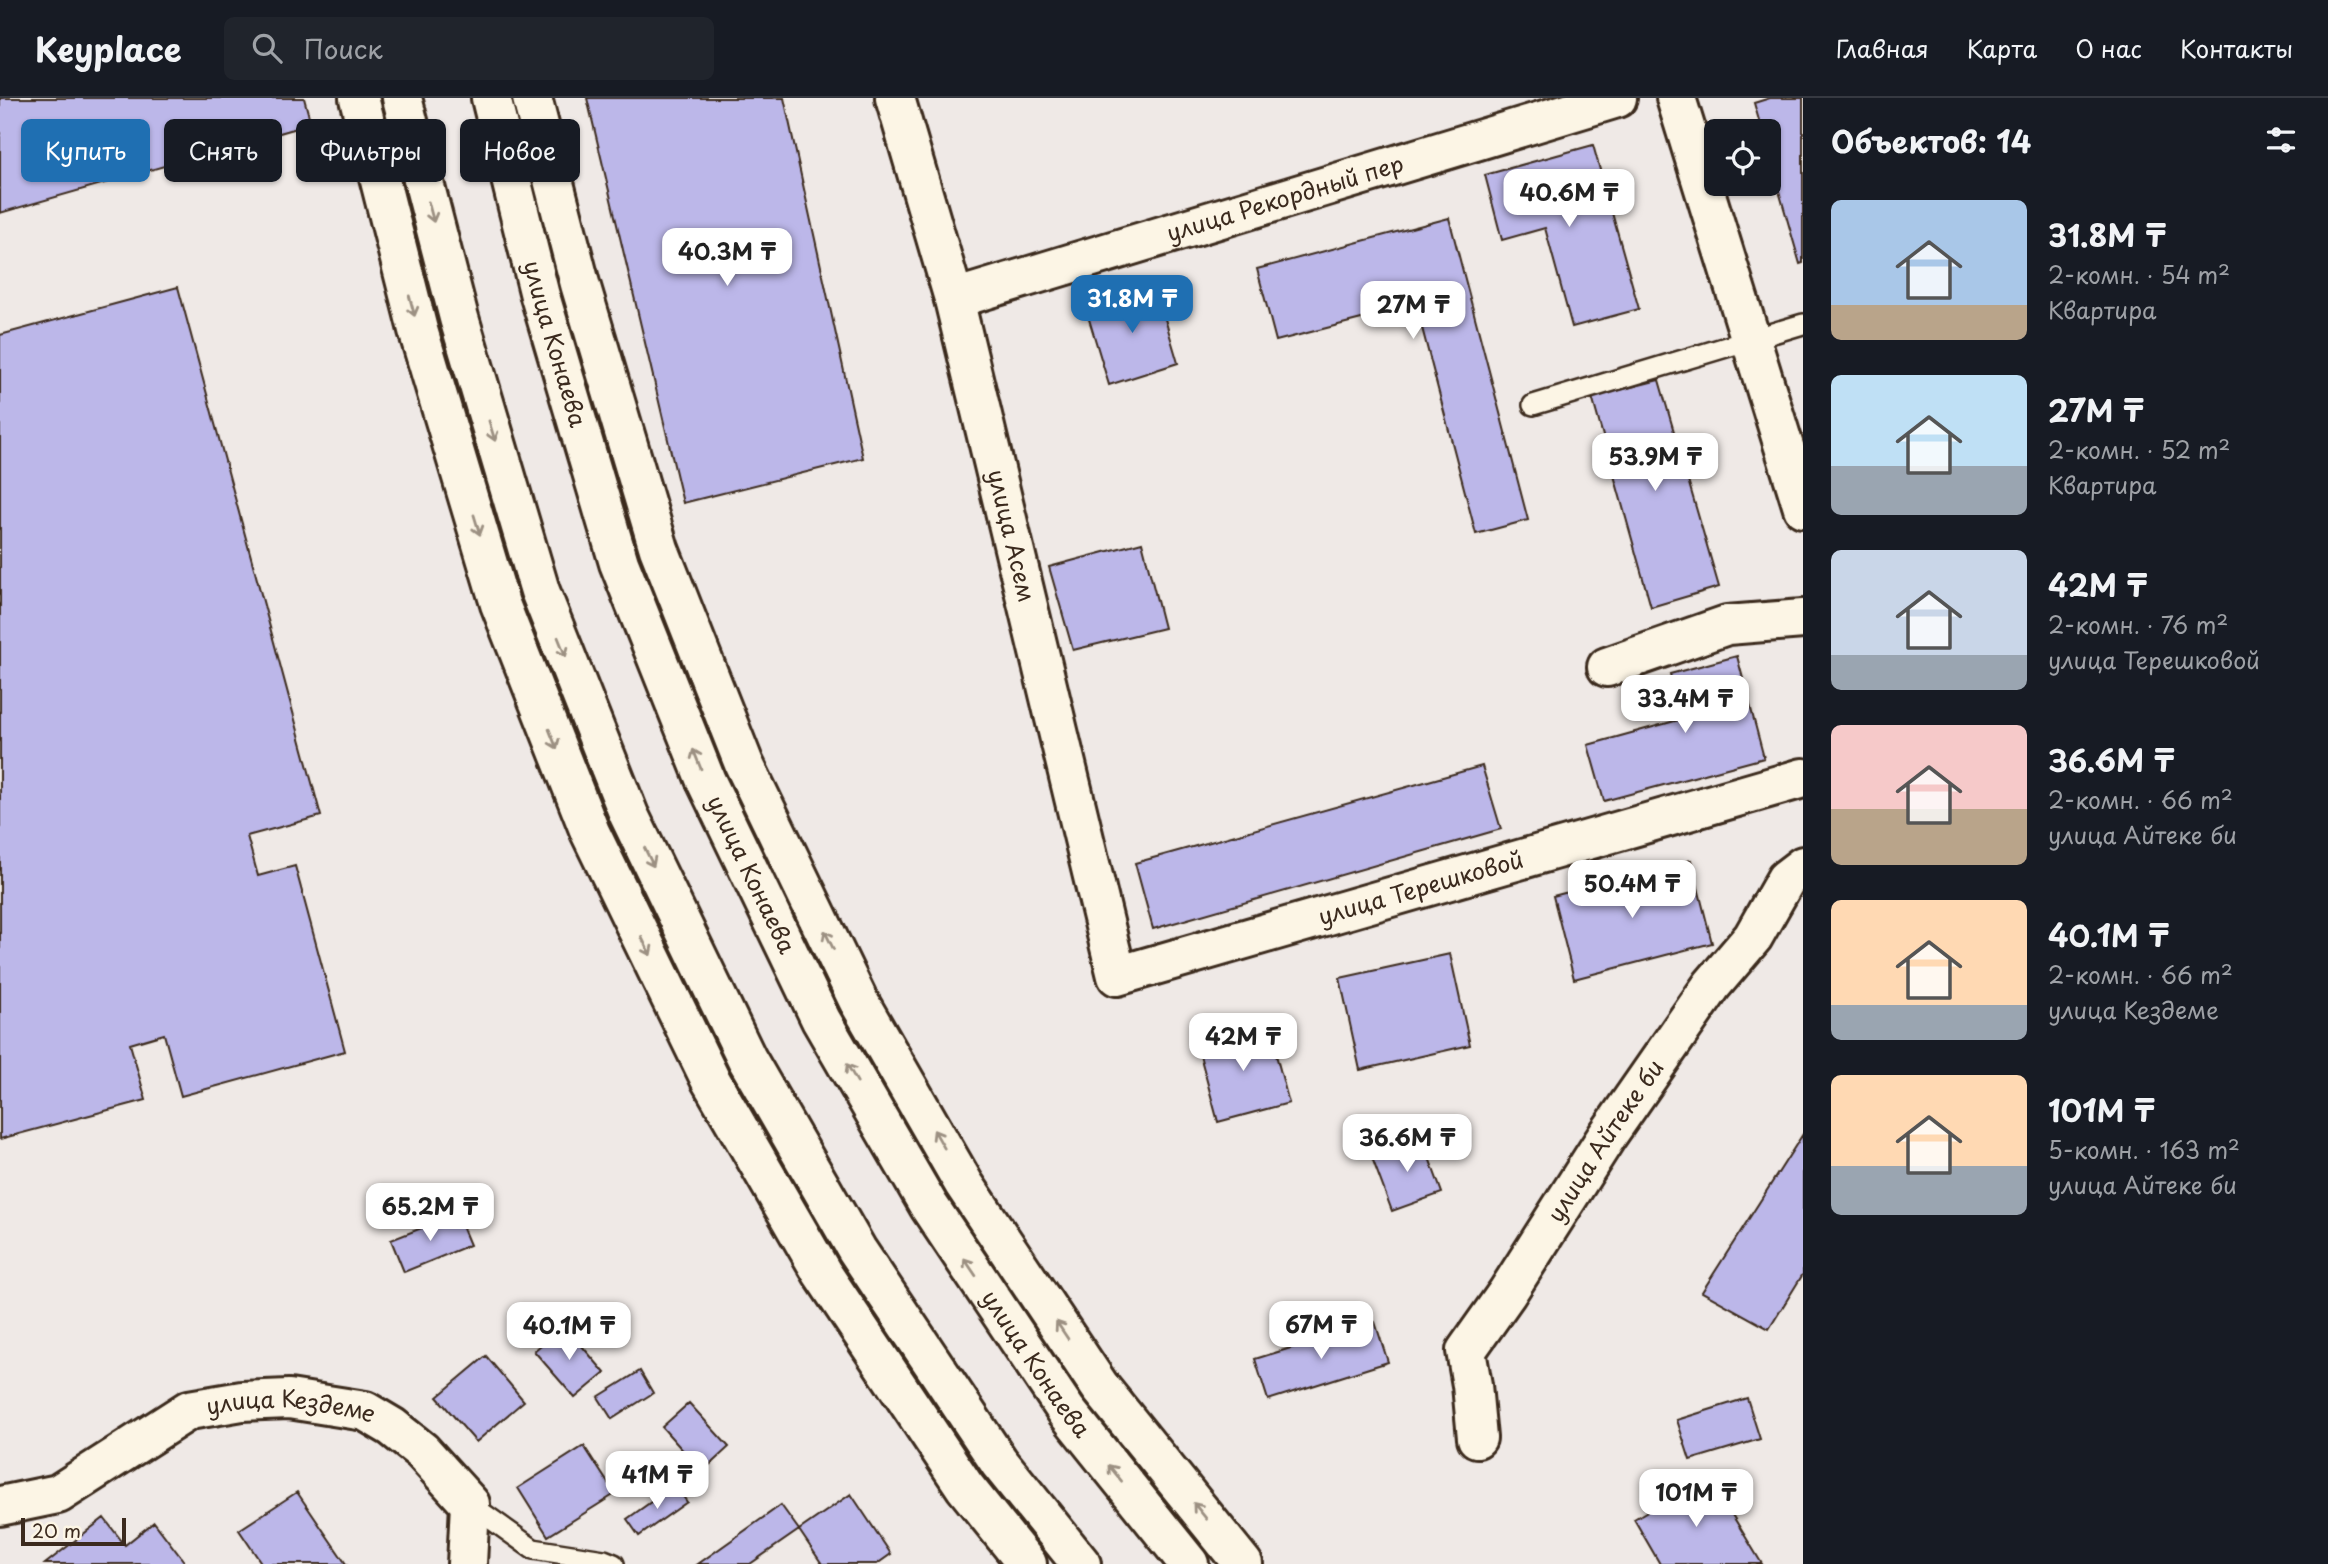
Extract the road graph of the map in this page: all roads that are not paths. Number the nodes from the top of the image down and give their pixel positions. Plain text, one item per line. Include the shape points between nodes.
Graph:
1 (359, 98) edge
2 (402, 98) edge
3 (491, 98) edge
4 (532, 98) edge
5 (895, 98) edge
6 (1617, 98) edge
7 (1676, 98) edge
8 (954, 299) junction
9 (1803, 324) edge
10 (1751, 340) junction
11 (1534, 405) dead end
12 (1803, 508) edge
13 (1803, 619) edge
14 (1607, 667) dead end
15 (1803, 778) edge
16 (1803, 866) edge
17 (1117, 976) joint
18 (1477, 1438) dead end
19 (470, 1504) junction
20 (0, 1506) edge
21 (467, 1564) edge
22 (614, 1564) edge
23 (1027, 1564) edge
24 (1081, 1564) edge
25 (1188, 1564) edge
26 (1242, 1564) edge

1 -> 23 main road via 418,330 500,604 590,832 710,1079 822,1273 965,1486
2 -> 24 main road via 459,318 540,591 629,815 747,1059 857,1250 999,1462
25 -> 3 main road, улица Конаева via 1067,1412 929,1206 821,1020 712,794 619,563 540,296
26 -> 4 main road via 1100,1387 964,1184 852,987 744,764 659,549 580,284
5 - 8 main road, улица Асем
6 - 8 main road, улица Рекордный пер
7 - 10 main road
8 - 17 main road, улица Асем
9 - 10 lane
10 - 11 lane
10 - 12 main road
13 - 14 main road via 1727,625
15 - 17 main road, улица Терешковой
16 - 18 main road, улица Айтеке би via 1786,879 1753,937 1704,995 1466,1351
19 - 20 main road, улица Кездеме via 422,1451 383,1421 365,1411 289,1399 189,1410 58,1494
19 - 21 main road
19 - 22 lane via 533,1549

